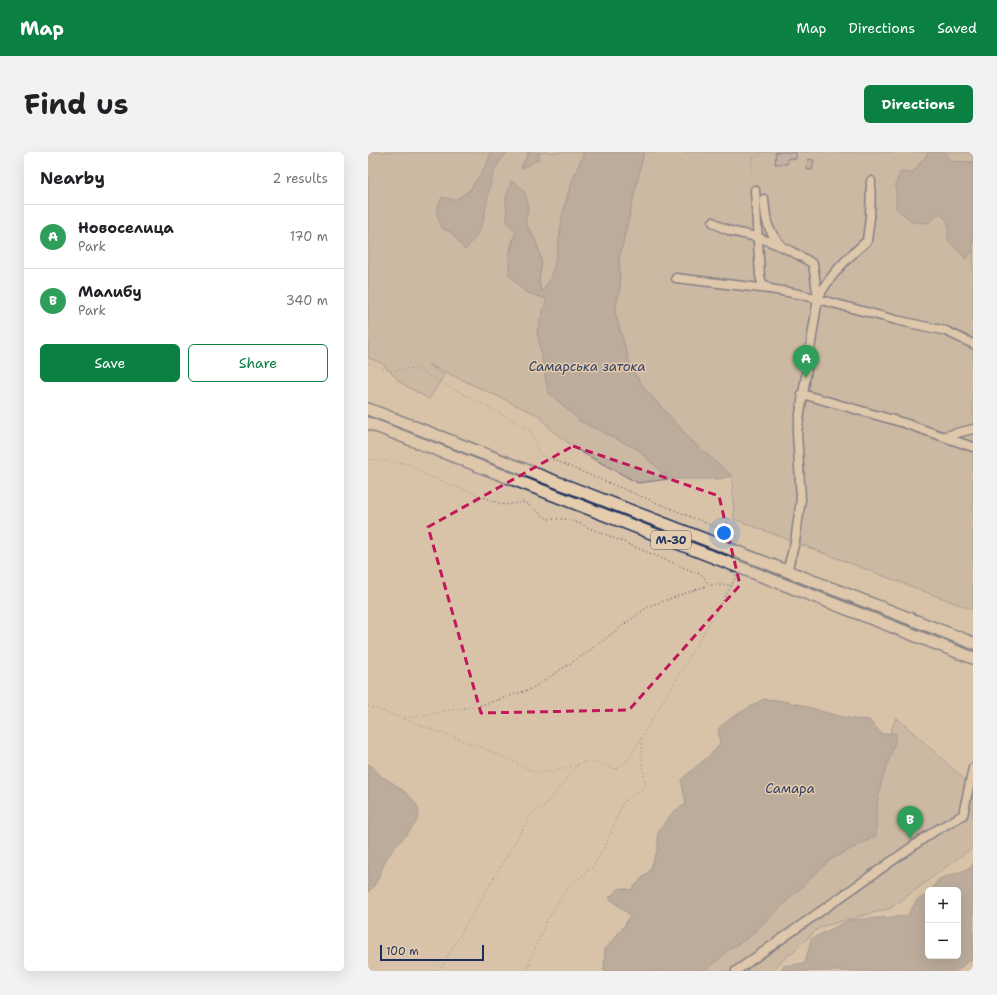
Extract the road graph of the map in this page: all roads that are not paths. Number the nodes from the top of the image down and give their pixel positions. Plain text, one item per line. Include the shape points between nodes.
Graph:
1 (871, 181) dead end
2 (755, 190) dead end
3 (764, 199) dead end
4 (713, 222) dead end
5 (757, 237) junction
6 (782, 246) junction
7 (676, 278) dead end
8 (770, 289) junction
9 (818, 298) junction
10 (973, 344) edge
11 (802, 394) junction
12 (368, 409) edge
13 (368, 423) edge
14 (973, 429) edge
15 (943, 436) junction
16 (973, 447) edge
17 (787, 571) junction
18 (973, 643) edge
19 (973, 658) edge
20 (973, 768) edge
21 (736, 971) edge

1 - 9 lane via 867,241 847,258 828,280
2 - 5 lane
3 - 6 lane via 766,224 771,235
4 - 5 lane via 722,229
5 - 6 lane
5 - 8 lane via 760,276 762,283
6 - 9 lane via 813,264
7 - 8 lane
8 - 9 lane
9 - 10 lane via 946,331
9 - 11 lane
11 - 15 lane
11 - 17 lane via 797,433 801,499 795,542
12 - 17 highway, М-30
13 - 19 highway, М-30
14 - 15 lane
15 - 16 lane
17 - 18 highway, М-30
20 - 21 lane via 963,814

